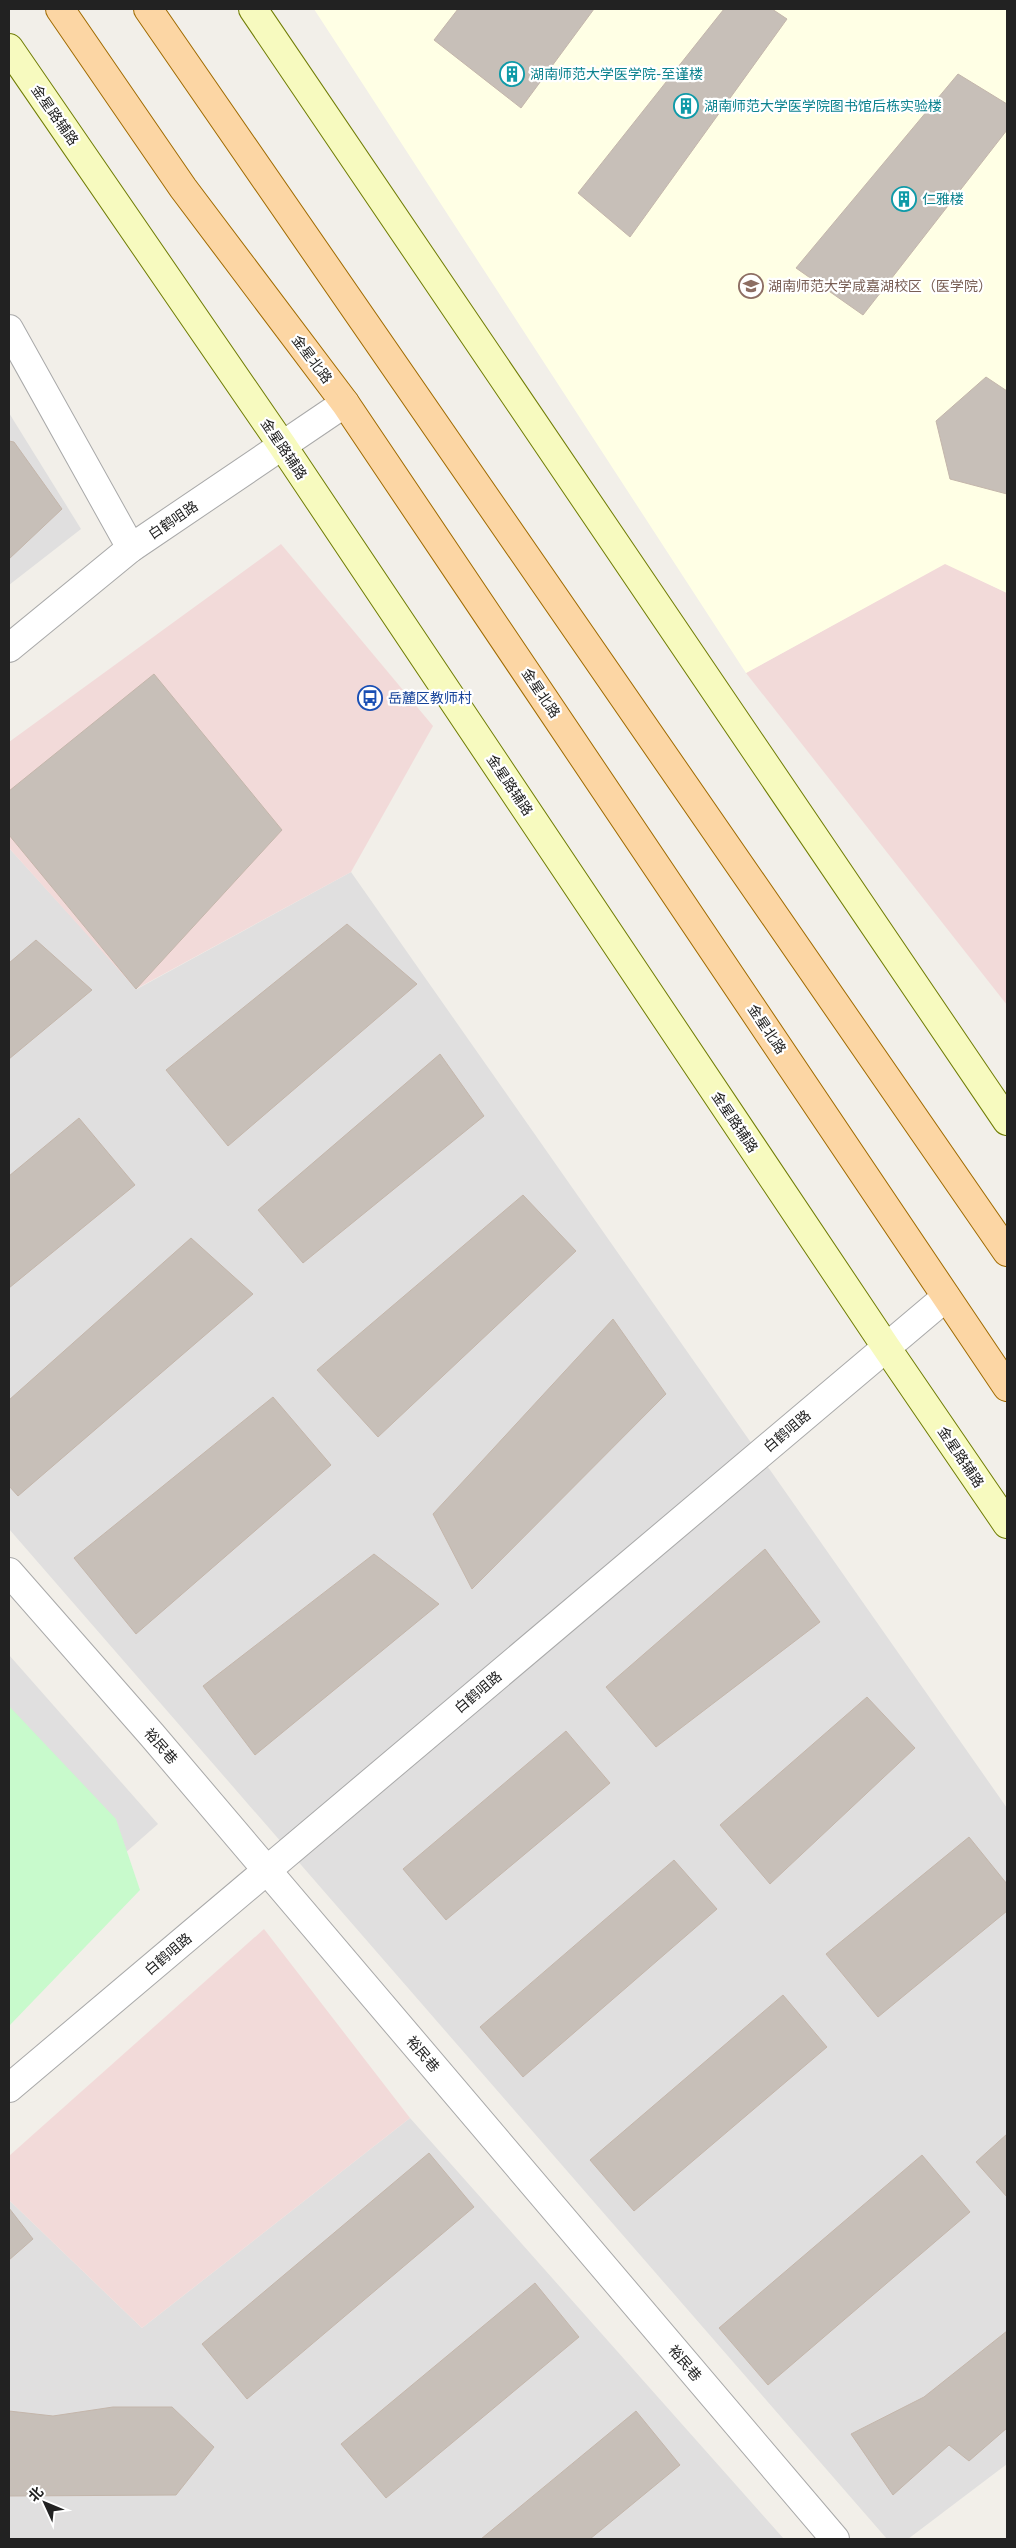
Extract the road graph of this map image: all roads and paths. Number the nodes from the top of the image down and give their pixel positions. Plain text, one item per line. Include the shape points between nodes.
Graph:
1 (60, 9) edge
2 (148, 9) edge
3 (254, 9) edge
4 (9, 48) edge
5 (9, 329) edge
6 (345, 403) junction
7 (282, 445) junction
8 (131, 548) junction
9 (9, 648) edge
10 (1007, 1121) edge
11 (1007, 1252) edge
12 (946, 1297) junction
13 (886, 1347) junction
14 (1007, 1387) edge
15 (1007, 1524) edge
16 (9, 1572) edge
17 (267, 1870) junction
18 (9, 2088) edge
19 (835, 2539) edge

1 - 6 main road, 金星北路 via 183,188
2 - 11 main road
3 - 10 street
4 - 7 street, 金星路辅路
5 - 8 street
6 - 7 street, 白鹤咀路
6 - 12 main road, 金星北路
7 - 8 street, 白鹤咀路
7 - 13 street, 金星路辅路
8 - 9 street, 白鹤咀路
12 - 13 street, 白鹤咀路
12 - 14 main road, 金星北路
13 - 15 street, 金星路辅路
13 - 17 street, 白鹤咀路
16 - 17 street, 裕民巷
17 - 18 street, 白鹤咀路
17 - 19 street, 裕民巷

